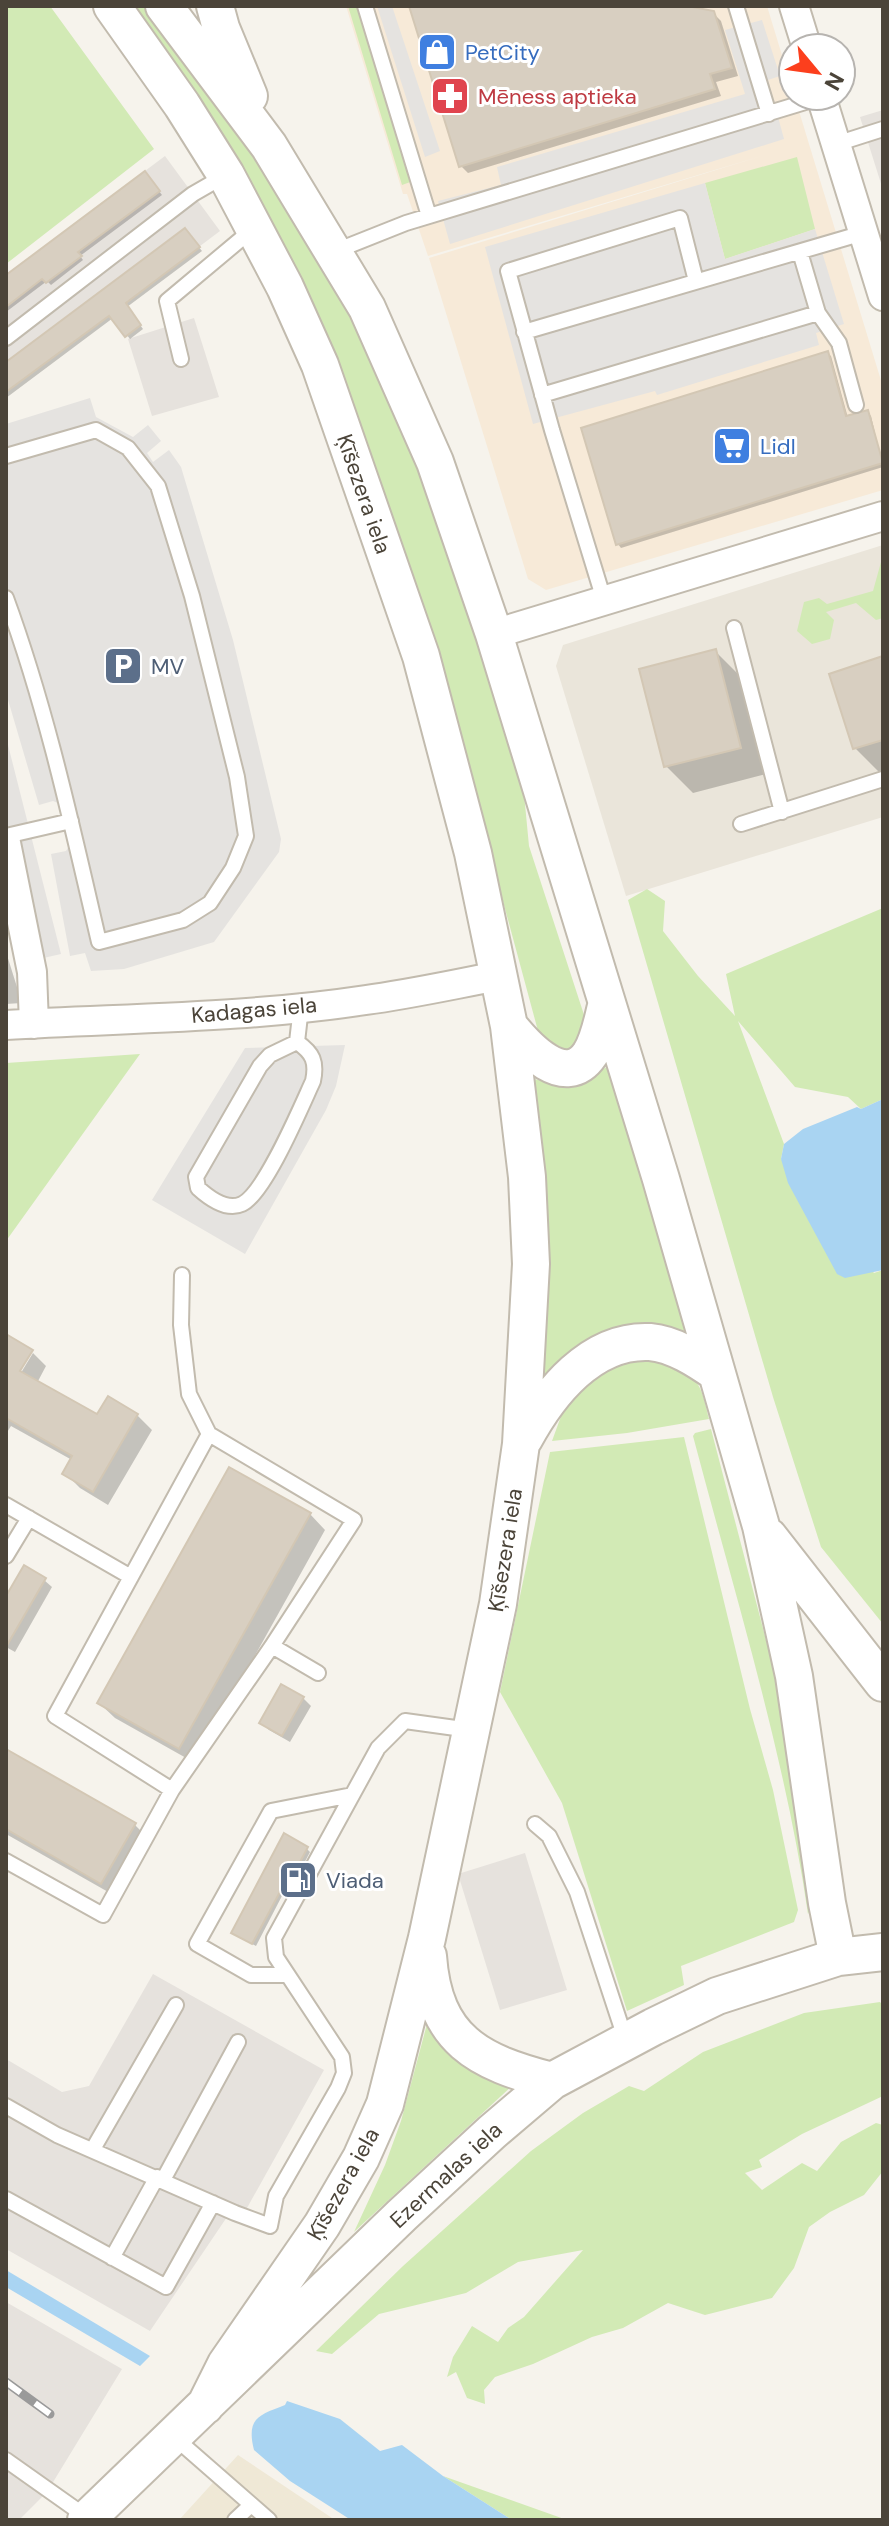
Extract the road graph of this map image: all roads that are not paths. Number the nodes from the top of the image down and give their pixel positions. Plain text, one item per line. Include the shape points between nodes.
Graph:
1 (112, 6) edge
2 (164, 6) edge
3 (215, 6) edge
4 (365, 6) edge
5 (736, 6) edge
6 (794, 6) edge
7 (802, 32) edge
8 (777, 111) edge
9 (826, 112) edge
10 (769, 114) junction
11 (883, 129) edge
12 (836, 144) junction
13 (269, 146) junction
14 (226, 175) junction
15 (429, 216) junction
16 (255, 227) junction
17 (863, 233) junction
18 (333, 252) junction
19 (800, 252) junction
20 (696, 281) junction
21 (883, 296) edge
22 (818, 313) junction
23 (524, 332) junction
24 (6, 338) edge
25 (181, 359) dead end
26 (542, 395) junction
27 (856, 405) dead end
28 (6, 456) edge
29 (883, 516) edge
30 (6, 598) edge
31 (604, 600) junction
32 (734, 628) dead end
33 (494, 634) junction
34 (883, 779) edge
35 (782, 812) junction
36 (71, 821) junction
37 (741, 824) dead end
38 (6, 836) edge
39 (6, 843) edge
40 (499, 976) junction
41 (606, 1006) junction
42 (301, 1007) junction
43 (34, 1024) junction
44 (6, 1025) edge
45 (509, 1026) junction
46 (297, 1042) junction
47 (182, 1275) dead end
48 (717, 1373) junction
49 (209, 1434) junction
50 (521, 1444) junction
51 (6, 1505) edge
52 (29, 1518) junction
53 (761, 1526) junction
54 (6, 1556) edge
55 (131, 1577) junction
56 (272, 1646) junction
57 (318, 1673) dead end
58 (883, 1683) edge
59 (472, 1730) junction
60 (172, 1790) junction
61 (352, 1795) junction
62 (535, 1824) dead end
63 (6, 1861) edge
64 (427, 1938) junction
65 (883, 1952) edge
66 (838, 1957) junction
67 (286, 1975) junction
68 (176, 2005) dead end
69 (238, 2042) dead end
70 (626, 2042) junction
71 (552, 2081) junction
72 (6, 2106) edge
73 (93, 2149) junction
74 (160, 2179) junction
75 (6, 2199) edge
76 (213, 2203) junction
77 (112, 2258) junction
78 (205, 2406) junction
79 (174, 2437) junction
80 (6, 2460) edge
81 (251, 2505) junction
82 (87, 2519) edge
83 (235, 2520) edge
84 (269, 2520) edge

1 - 14 street, Ķīšezera iela
2 - 13 street
3 - 13 street
4 - 15 lane
5 - 10 lane
6 - 7 street
8 - 10 lane
9 - 12 street
10 - 15 lane
11 - 12 lane
12 - 17 street
13 - 18 street
14 - 16 street, Ķīšezera iela
14 - 24 lane via 193,194
15 - 18 lane
16 - 25 lane via 167,301
16 - 40 street, Ķīšezera iela via 320,365 421,656
17 - 19 lane
17 - 21 street
18 - 33 street via 367,308 435,462
19 - 20 lane
19 - 22 lane
20 - 23 lane
20 - 23 lane via 680,218 508,271
22 - 26 lane
22 - 27 lane via 839,343
23 - 26 lane
26 - 31 lane
28 - 36 lane via 96,430 128,448 158,486 192,596 237,777 246,836 210,903 183,920 99,942
29 - 31 street
30 - 36 lane
31 - 33 street
32 - 35 lane
33 - 41 street
34 - 35 lane
35 - 37 lane
36 - 38 lane
39 - 43 street via 32,972
40 - 42 street, Kadagas iela
40 - 45 street, Ķīšezera iela
41 - 45 street via 596,1042 578,1066 548,1064
41 - 48 street
42 - 43 street, Kadagas iela
42 - 46 lane
43 - 44 street, Kadagas iela
45 - 50 street, Ķīšezera iela via 519,1090 531,1264
46 - 46 lane via 260,1066 196,1177 198,1188 209,1198 241,1205 259,1190 313,1081 316,1065 309,1050
47 - 49 lane via 189,1394
48 - 50 street, Ķīšezera iela via 693,1356 652,1342 626,1344 567,1378 540,1409
48 - 53 street
49 - 55 lane
49 - 56 lane via 354,1520
50 - 59 street, Ķīšezera iela via 498,1604
51 - 52 lane
52 - 54 lane
52 - 55 lane
53 - 58 street
53 - 66 street via 794,1676
55 - 60 lane via 55,1716
56 - 57 lane
56 - 60 lane
59 - 61 lane via 405,1721 378,1748
59 - 64 street, Ķīšezera iela
60 - 63 lane via 103,1915
61 - 67 lane via 274,1938
61 - 67 lane via 271,1811 197,1944 251,1975
62 - 70 lane via 549,1836 577,1892
64 - 71 street, Ķīšezera iela via 430,1980 456,2035 477,2055
64 - 78 street, Ķīšezera iela via 385,2104 361,2158 315,2236 226,2364
65 - 66 street, Ezermalas iela
66 - 70 street, Ezermalas iela via 717,1996
67 - 76 lane via 342,2057 344,2073 276,2196 270,2226
68 - 73 lane
69 - 74 lane
70 - 71 street, Ezermalas iela
71 - 78 street, Ezermalas iela via 402,2215
72 - 73 lane
73 - 74 lane
74 - 76 lane
74 - 77 lane
75 - 77 lane
76 - 77 lane via 166,2287
78 - 79 street, Ezermalas iela
79 - 81 lane
79 - 82 street, Ezermalas iela
80 - 82 lane
81 - 83 lane
81 - 84 lane

